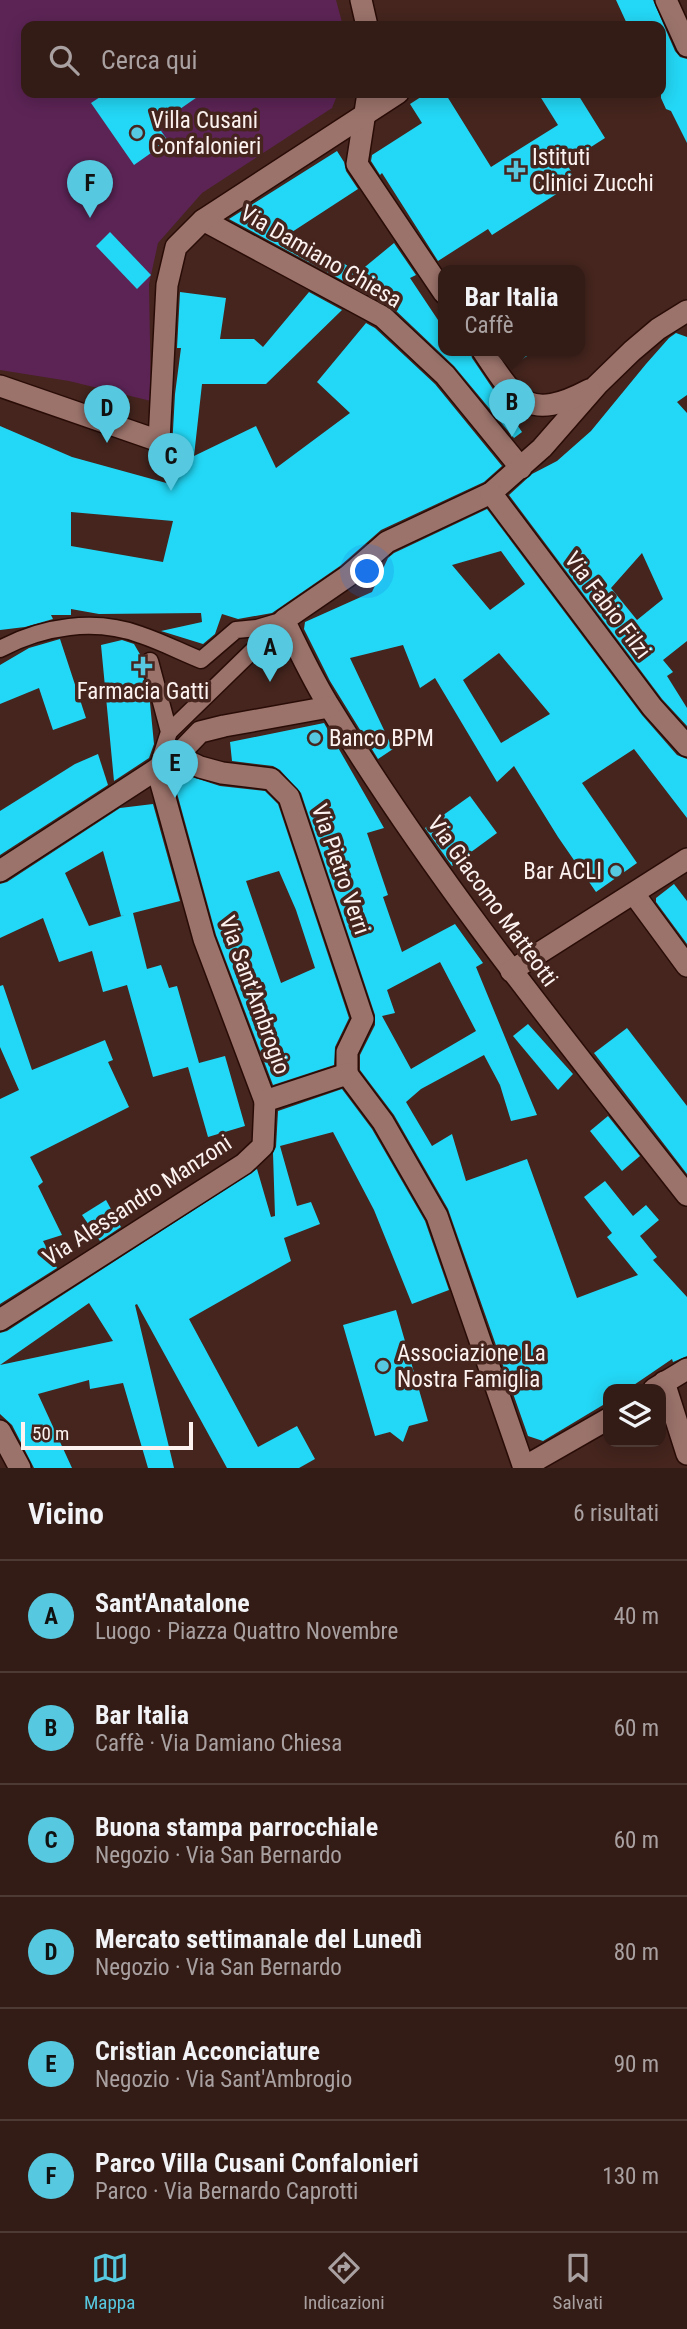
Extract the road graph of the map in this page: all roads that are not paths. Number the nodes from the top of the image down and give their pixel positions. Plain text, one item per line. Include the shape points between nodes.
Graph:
1 (361, 0) edge
2 (666, 0) edge
3 (366, 21) edge
4 (687, 46) edge
5 (367, 98) edge
6 (391, 98) edge
7 (364, 116) junction
8 (203, 220) junction
9 (438, 284) edge
10 (687, 311) edge
11 (487, 356) edge
12 (597, 385) junction
13 (0, 386) edge
14 (544, 407) junction
15 (542, 448) junction
16 (521, 468) junction
17 (491, 492) junction
18 (284, 620) junction
19 (0, 649) edge
20 (150, 661) dead end
21 (329, 707) junction
22 (169, 732) junction
23 (687, 746) edge
24 (177, 756) junction
25 (157, 769) junction
26 (687, 859) edge
27 (0, 871) edge
28 (634, 894) junction
29 (687, 966) edge
30 (511, 971) junction
31 (347, 1074) junction
32 (265, 1101) junction
33 (687, 1195) edge
34 (0, 1320) edge
35 (687, 1369) edge
36 (662, 1384) edge
37 (666, 1403) edge
38 (603, 1422) edge
39 (0, 1431) edge
40 (687, 1454) edge
41 (20, 1468) edge
42 (524, 1468) edge

1 - 3 street
2 - 4 street
5 - 7 street
6 - 7 street
7 - 8 street
7 - 9 street via 358,164
8 - 13 street via 176,247 167,285 159,441
8 - 16 street, Via Damiano Chiesa via 383,317 445,375
10 - 12 street via 658,329
11 - 14 street via 514,395
12 - 14 street
12 - 15 street
14 - 15 street
15 - 16 street
16 - 17 street
17 - 18 street via 387,542 348,576
17 - 23 street, Via Fabio Filzi via 652,707
18 - 19 street via 236,630 201,660 138,634 92,625 67,626
18 - 21 street, Via Giacomo Matteotti
18 - 22 street
20 - 22 street
21 - 24 street via 200,732
21 - 30 street, Via Giacomo Matteotti via 412,837
22 - 25 street
24 - 25 street
24 - 31 street, Via Pietro Verri via 222,773 271,779 289,797 363,1019 347,1052
25 - 27 street
25 - 32 street, Via Sant'Ambrogio via 204,939
26 - 28 street
28 - 29 street
28 - 30 street
30 - 33 street, Via Giacomo Matteotti
31 - 32 street, Via Sant'Ambrogio
31 - 42 street via 383,1122 437,1216
32 - 34 street, Via Alessandro Manzoni via 263,1146 244,1164
35 - 36 street
37 - 40 street
38 - 42 street
39 - 41 street

